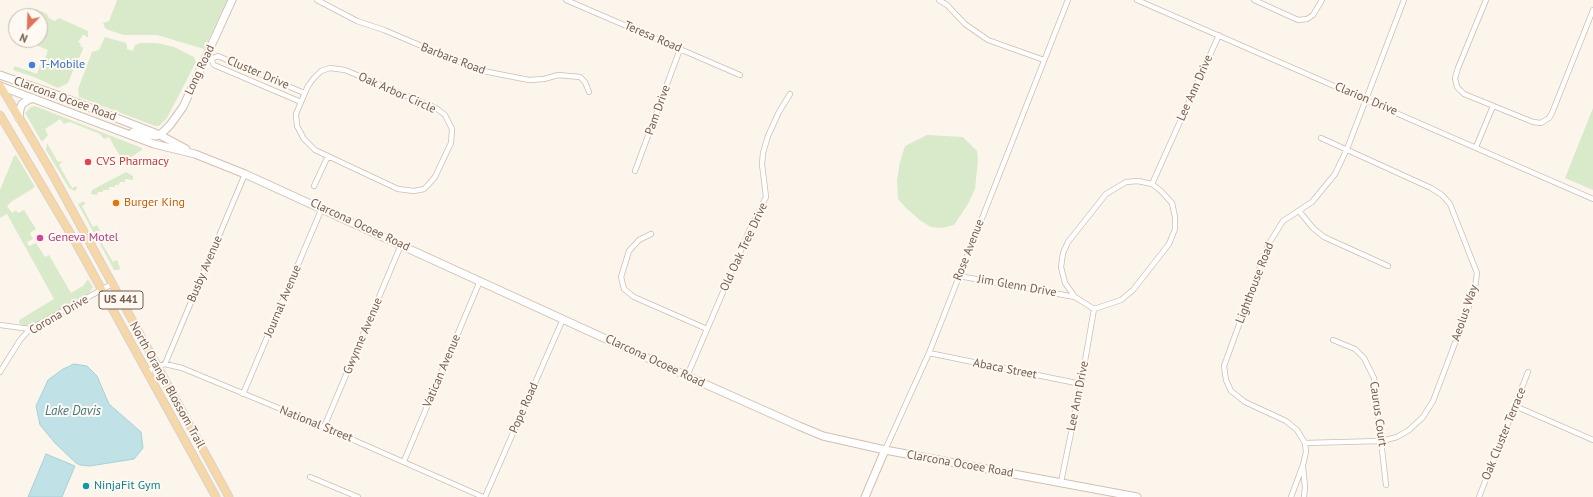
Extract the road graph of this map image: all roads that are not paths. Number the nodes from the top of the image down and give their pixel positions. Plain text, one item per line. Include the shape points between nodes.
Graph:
1 (232, 0) edge
2 (317, 0) edge
3 (566, 0) edge
4 (939, 0) edge
5 (1068, 0) edge
6 (1138, 0) edge
7 (1254, 0) edge
8 (1322, 0) edge
9 (1404, 0) edge
10 (1486, 0) edge
11 (1593, 10) edge
12 (1219, 36) junction
13 (680, 48) junction
14 (209, 58) junction
15 (1044, 60) junction
16 (0, 75) edge
17 (740, 75) dead end
18 (0, 86) edge
19 (589, 92) dead end
20 (304, 93) junction
21 (790, 94) dead end
22 (33, 98) junction
23 (1365, 99) junction
24 (300, 102) junction
25 (1493, 106) junction
26 (0, 115) edge
27 (19, 118) junction
28 (111, 128) junction
29 (160, 135) junction
30 (1321, 138) dead end
31 (1476, 147) junction
32 (1347, 149) junction
33 (195, 154) junction
34 (328, 156) junction
35 (635, 171) dead end
36 (245, 174) junction
37 (1152, 184) junction
38 (314, 186) dead end
39 (1593, 200) edge
40 (322, 208) junction
41 (1299, 211) junction
42 (651, 234) dead end
43 (401, 244) junction
44 (1388, 266) dead end
45 (959, 276) junction
46 (480, 281) junction
47 (112, 284) junction
48 (102, 290) junction
49 (1075, 297) junction
50 (1094, 309) junction
51 (563, 319) junction
52 (0, 325) edge
53 (30, 329) junction
54 (707, 329) junction
55 (1333, 340) dead end
56 (929, 353) junction
57 (165, 364) junction
58 (157, 366) junction
59 (0, 372) edge
60 (147, 372) junction
61 (1528, 372) dead end
62 (687, 376) junction
63 (1081, 384) junction
64 (243, 394) junction
65 (1515, 406) junction
66 (324, 426) junction
67 (1593, 440) edge
68 (1382, 441) junction
69 (1305, 443) junction
70 (885, 450) junction
71 (404, 461) junction
72 (1303, 465) junction
73 (310, 477) dead end
74 (1061, 482) junction
75 (1386, 485) dead end
76 (216, 497) edge
77 (229, 497) edge
78 (358, 497) edge
79 (484, 497) edge
80 (865, 497) edge
81 (1137, 497) edge
82 (1291, 497) edge
83 (1304, 497) edge
84 (1479, 497) edge

1 - 14 main road, Long Road
2 - 19 street, Barbara Road via 357,21 478,70 529,80 558,75 580,77 586,82
3 - 13 street, Teresa Road
4 - 15 street via 965,24 988,40
5 - 15 street, Rose Avenue
6 - 12 street, Clarion Drive
7 - 8 street via 1298,20 1313,15
9 - 23 street, Lighthouse Road
10 - 25 street via 1456,78 1457,87 1464,94
11 - 25 street via 1549,118 1541,123 1534,122
12 - 23 street, Clarion Drive
12 - 37 street, Lee Ann Drive
13 - 17 street, Teresa Road
13 - 35 street, Pam Drive
14 - 20 street, Cluster Drive via 218,56
14 - 24 street, Cluster Drive via 214,65
14 - 29 main road, Long Road via 183,106
15 - 45 street, Rose Avenue
16 - 29 main road, Clarcona Ocoee Road
18 - 22 main road, Clarcona Ocoee Road
18 - 27 main road, North Orange Blossom Trail / US 441
20 - 24 street, Oak Arbor Circle
20 - 34 street, Oak Arbor Circle via 322,71 330,68 345,70 436,108 445,115 452,129 451,143 435,177 424,189 405,191 395,188
21 - 54 street, Old Oak Tree Drive via 776,118 763,153 766,197
22 - 27 main road via 22,104
22 - 28 main road, Clarcona Ocoee Road
23 - 31 street, Clarion Drive
23 - 32 street, Lighthouse Road
24 - 34 street, Oak Arbor Circle via 296,114 297,126 304,139 315,150
25 - 31 street
26 - 48 main road, North Orange Blossom Trail / US 441
27 - 47 main road, North Orange Blossom Trail / US 441
28 - 29 main road via 149,136
28 - 33 main road, Clarcona Ocoee Road via 154,144
29 - 33 main road, Clarcona Ocoee Road
30 - 32 street, Aeolus Way
31 - 39 street, Clarion Drive
32 - 41 street, Lighthouse Road via 1335,174 1322,191
32 - 68 street, Aeolus Way via 1442,195 1450,204 1477,273 1475,288 1433,401 1423,417 1409,430
33 - 36 main road, Clarcona Ocoee Road
34 - 38 street
36 - 40 main road, Clarcona Ocoee Road
36 - 57 street, Busby Avenue
37 - 49 street via 1138,181 1126,182 1116,187 1106,194 1068,242 1061,268 1065,283
37 - 50 street via 1172,203 1175,217 1169,244 1133,290 1121,300
40 - 43 main road, Clarcona Ocoee Road
40 - 64 street, Journal Avenue
41 - 44 street via 1324,237
41 - 69 street, Lighthouse Road via 1283,221 1268,245 1224,366 1231,391 1246,402 1286,421 1297,430
42 - 54 street via 639,240 629,251 621,277 624,289 634,297
43 - 46 main road, Clarcona Ocoee Road
43 - 66 street, Gwynne Avenue
45 - 49 street, Jim Glenn Drive
45 - 56 street, Rose Avenue
46 - 51 main road, Clarcona Ocoee Road
46 - 71 street, Vatican Avenue
47 - 48 street, Corona Drive
47 - 58 main road, North Orange Blossom Trail / US 441
48 - 53 street, Corona Drive
48 - 60 main road, North Orange Blossom Trail / US 441
49 - 50 street
50 - 63 street, Lee Ann Drive
51 - 62 main road, Clarcona Ocoee Road
51 - 79 street, Pope Road
52 - 53 street
53 - 59 street, Corona Drive
54 - 62 street, Old Oak Tree Drive
55 - 68 street, Caurus Court via 1355,349 1371,371
56 - 63 street, Abaca Street
56 - 70 street, Rose Avenue
57 - 58 street, National Street
57 - 64 street, National Street via 182,368
58 - 60 street, National Street
58 - 77 main road, North Orange Blossom Trail / US 441
60 - 76 main road, North Orange Blossom Trail / US 441
61 - 65 street, Oak Cluster Terrace
62 - 70 main road, Clarcona Ocoee Road via 824,436
63 - 74 street, Lee Ann Drive
64 - 66 street, National Street
65 - 67 street
65 - 84 street, Oak Cluster Terrace
66 - 71 street, National Street
68 - 69 street, Aeolus Way
68 - 75 street, Caurus Court
69 - 72 street
70 - 74 main road, Clarcona Ocoee Road
70 - 80 main road, Rose Avenue
71 - 79 street, National Street
72 - 82 street
72 - 83 street
73 - 78 street
74 - 81 main road, Clarcona Ocoee Road

